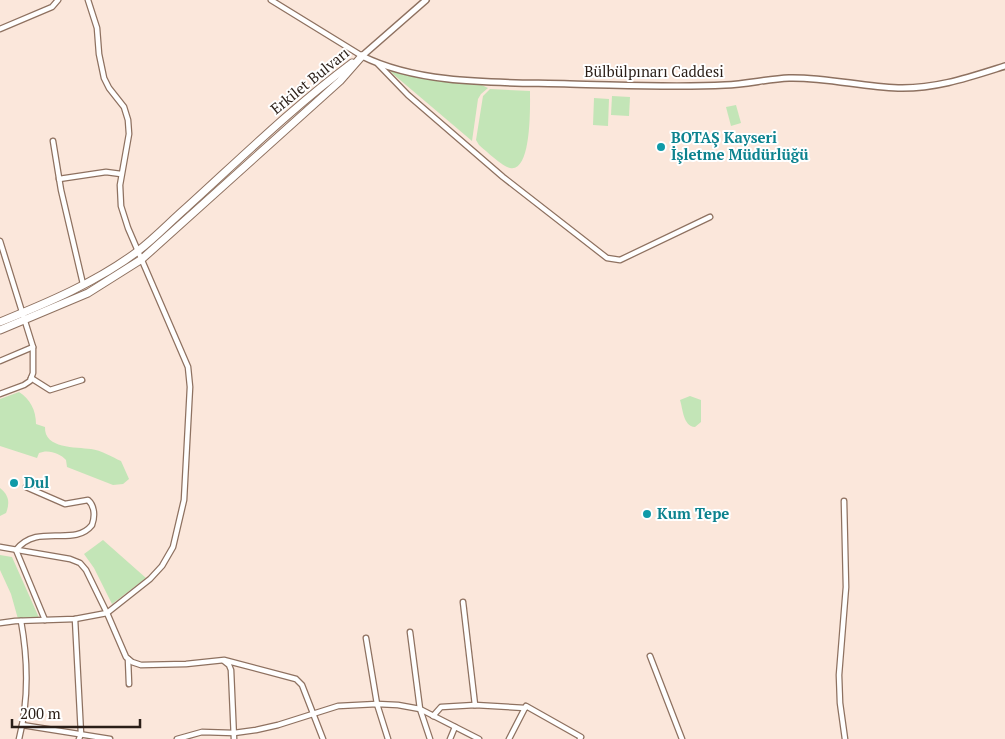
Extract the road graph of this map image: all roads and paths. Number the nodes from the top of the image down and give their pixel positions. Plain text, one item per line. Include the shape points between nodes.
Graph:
1 (58, 0) edge
2 (88, 0) edge
3 (271, 0) edge
4 (426, 0) edge
5 (0, 30) edge
6 (362, 56) junction
7 (378, 64) junction
8 (1005, 66) edge
9 (53, 141) dead end
10 (121, 174) junction
11 (59, 179) junction
12 (710, 217) dead end
13 (0, 241) edge
14 (138, 250) junction
15 (142, 259) junction
16 (83, 284) junction
17 (24, 316) junction
18 (0, 322) edge
19 (0, 330) edge
20 (33, 347) junction
21 (0, 361) edge
22 (31, 378) junction
23 (82, 380) dead end
24 (0, 394) edge
25 (26, 487) dead end
26 (844, 501) dead end
27 (0, 547) edge
28 (16, 550) junction
29 (463, 602) dead end
30 (107, 613) junction
31 (75, 619) junction
32 (45, 620) junction
33 (21, 621) junction
34 (0, 623) edge
35 (410, 632) dead end
36 (366, 638) dead end
37 (650, 656) dead end
38 (128, 659) junction
39 (224, 660) junction
40 (129, 684) dead end
41 (377, 704) junction
42 (475, 705) junction
43 (525, 708) junction
44 (420, 709) junction
45 (314, 714) junction
46 (434, 716) junction
47 (22, 725) junction
48 (455, 727) junction
49 (234, 733) junction
50 (80, 736) edge
51 (582, 738) edge
52 (19, 739) edge
53 (110, 739) edge
54 (177, 739) edge
55 (234, 739) edge
56 (323, 739) edge
57 (388, 739) edge
58 (430, 739) edge
59 (450, 739) edge
60 (479, 739) edge
61 (509, 739) edge
62 (682, 739) edge
63 (845, 739) edge

1 - 5 street via 52,7
2 - 10 street via 97,28 104,78 124,107 128,120 129,134
3 - 6 street
4 - 6 street
6 - 7 street, Bülbülpınarı Caddesi
6 - 14 main road, Erkilet Bulvarı via 245,153
6 - 15 main road, Erkilet Bulvarı via 340,81
7 - 8 street, Bülbülpınarı Caddesi via 439,77 501,82 685,87 805,78 899,88 943,84
7 - 12 street via 408,95 503,177 611,259 620,260
9 - 11 street
10 - 11 street via 106,172
10 - 14 street via 121,206
11 - 16 street
13 - 17 street
14 - 15 street
14 - 16 main road, Erkilet Bulvarı
15 - 17 main road, Erkilet Bulvarı via 88,293
15 - 30 street via 190,376 186,488 177,533 167,559 150,579
16 - 17 main road, Erkilet Bulvarı
17 - 18 main road, Erkilet Bulvarı
17 - 19 main road, Erkilet Bulvarı
17 - 20 street
20 - 21 street
20 - 22 street
22 - 23 street via 50,390
22 - 24 street via 26,384
25 - 28 street via 65,504 88,500 94,519 83,532 72,536 35,537
26 - 63 street via 846,587 839,675
27 - 28 street
28 - 30 street via 80,563
28 - 32 street
29 - 42 street
30 - 31 street
30 - 38 street
31 - 32 street
31 - 50 street
32 - 33 street
33 - 34 street
33 - 47 street via 26,673
35 - 44 street
36 - 41 street
37 - 62 street
38 - 39 street via 141,665
38 - 40 street
39 - 45 street via 296,680 302,685
39 - 49 street via 231,670
41 - 44 street
41 - 45 street via 338,706
41 - 57 street
42 - 43 street
42 - 46 street via 441,707
43 - 51 street
43 - 61 street
44 - 46 street
44 - 58 street
45 - 49 street
45 - 56 street
46 - 48 street
47 - 50 street
47 - 52 street
48 - 59 street
48 - 60 street
49 - 54 street via 202,732
49 - 55 street
50 - 53 street

